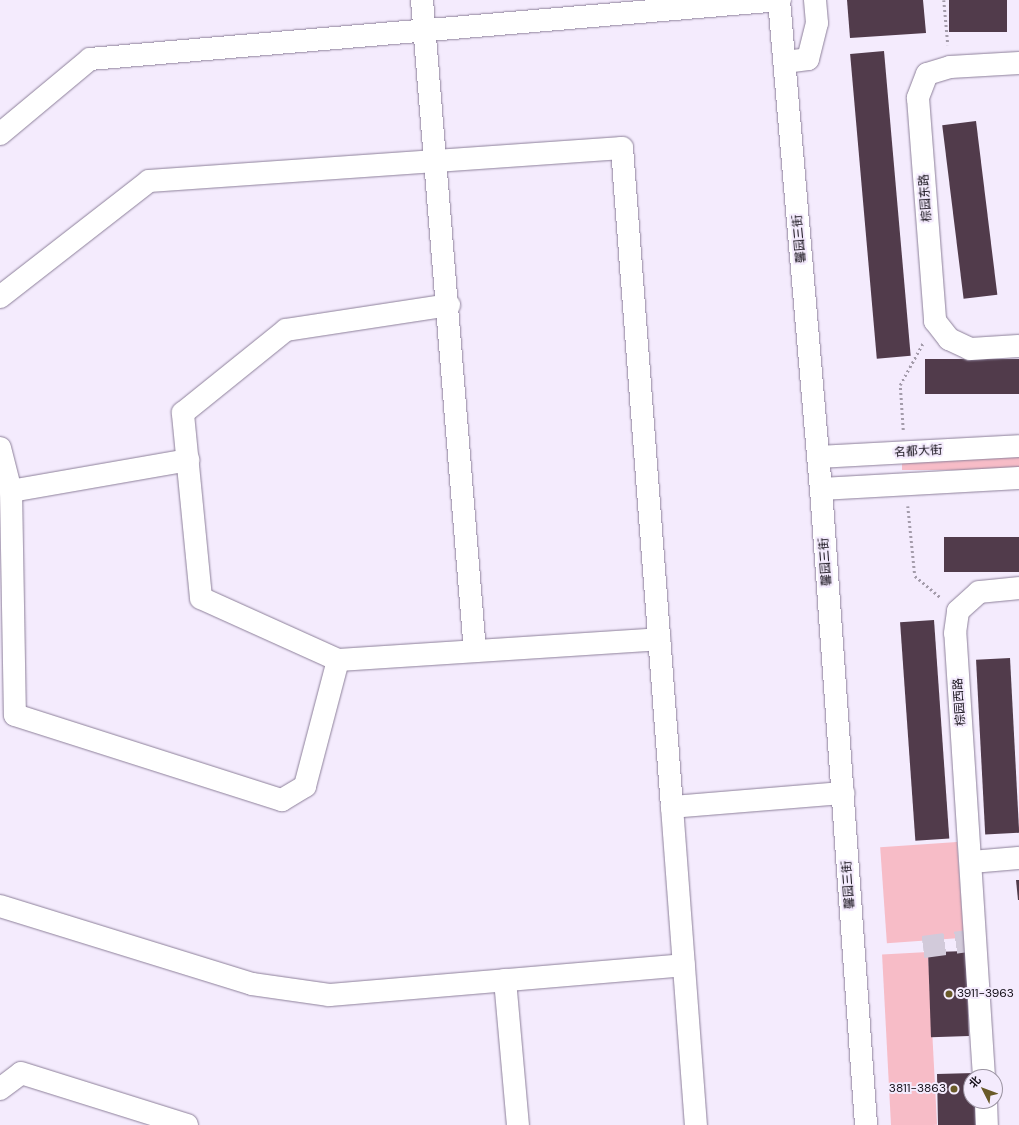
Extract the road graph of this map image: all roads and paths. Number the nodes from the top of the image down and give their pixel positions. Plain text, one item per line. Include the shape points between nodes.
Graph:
1 (422, 0) edge
2 (779, 0) edge
3 (815, 0) edge
4 (944, 0) edge
5 (426, 30) junction
6 (785, 62) junction
7 (1019, 63) edge
8 (950, 67) junction
9 (0, 134) edge
10 (438, 161) junction
11 (0, 297) edge
12 (449, 305) junction
13 (935, 322) junction
14 (1019, 346) edge
15 (1019, 446) edge
16 (0, 448) edge
17 (904, 452) junction
18 (818, 457) junction
19 (188, 460) junction
20 (1019, 478) edge
21 (906, 484) junction
22 (821, 489) junction
23 (11, 491) junction
24 (1019, 588) edge
25 (958, 611) junction
26 (659, 639) junction
27 (475, 651) junction
28 (338, 660) junction
29 (843, 793) junction
30 (672, 807) junction
31 (1019, 858) edge
32 (971, 862) junction
33 (0, 906) edge
34 (684, 965) junction
35 (505, 980) junction
36 (984, 1069) edge
37 (0, 1089) edge
38 (986, 1109) edge
39 (187, 1125) edge
40 (518, 1125) edge
41 (696, 1125) edge
42 (866, 1125) edge
43 (987, 1125) edge

1 - 5 street
2 - 5 street
2 - 6 street, 馨园三街
3 - 6 street via 817,23 808,59
4 - 8 path
5 - 9 street via 90,59
5 - 10 street
6 - 18 street, 馨园三街
7 - 8 street, 棕园东路
8 - 13 street, 棕园东路 via 927,74 918,98
10 - 11 street via 148,181
10 - 12 street
10 - 26 street via 622,148
12 - 19 street via 286,330 183,413
12 - 27 street
13 - 14 street via 949,339 970,349
13 - 17 path via 900,385
15 - 17 street, 名都大街
16 - 23 street
17 - 18 street, 名都大街
18 - 22 street, 馨园三街
19 - 23 street
19 - 28 street via 201,598
20 - 21 street
21 - 22 street
21 - 25 path via 915,576
22 - 29 street, 馨园三街
23 - 28 street via 15,715 282,800 305,786
24 - 25 street via 980,592
25 - 32 street, 棕园西路 via 955,633
26 - 27 street
26 - 30 street
27 - 28 street
29 - 30 street
29 - 42 street, 馨园三街
30 - 34 street
31 - 32 street
32 - 36 street, 棕园西路
33 - 35 street via 252,984 329,995
34 - 35 street
34 - 41 street
35 - 40 street
37 - 39 street via 20,1073
38 - 43 street

